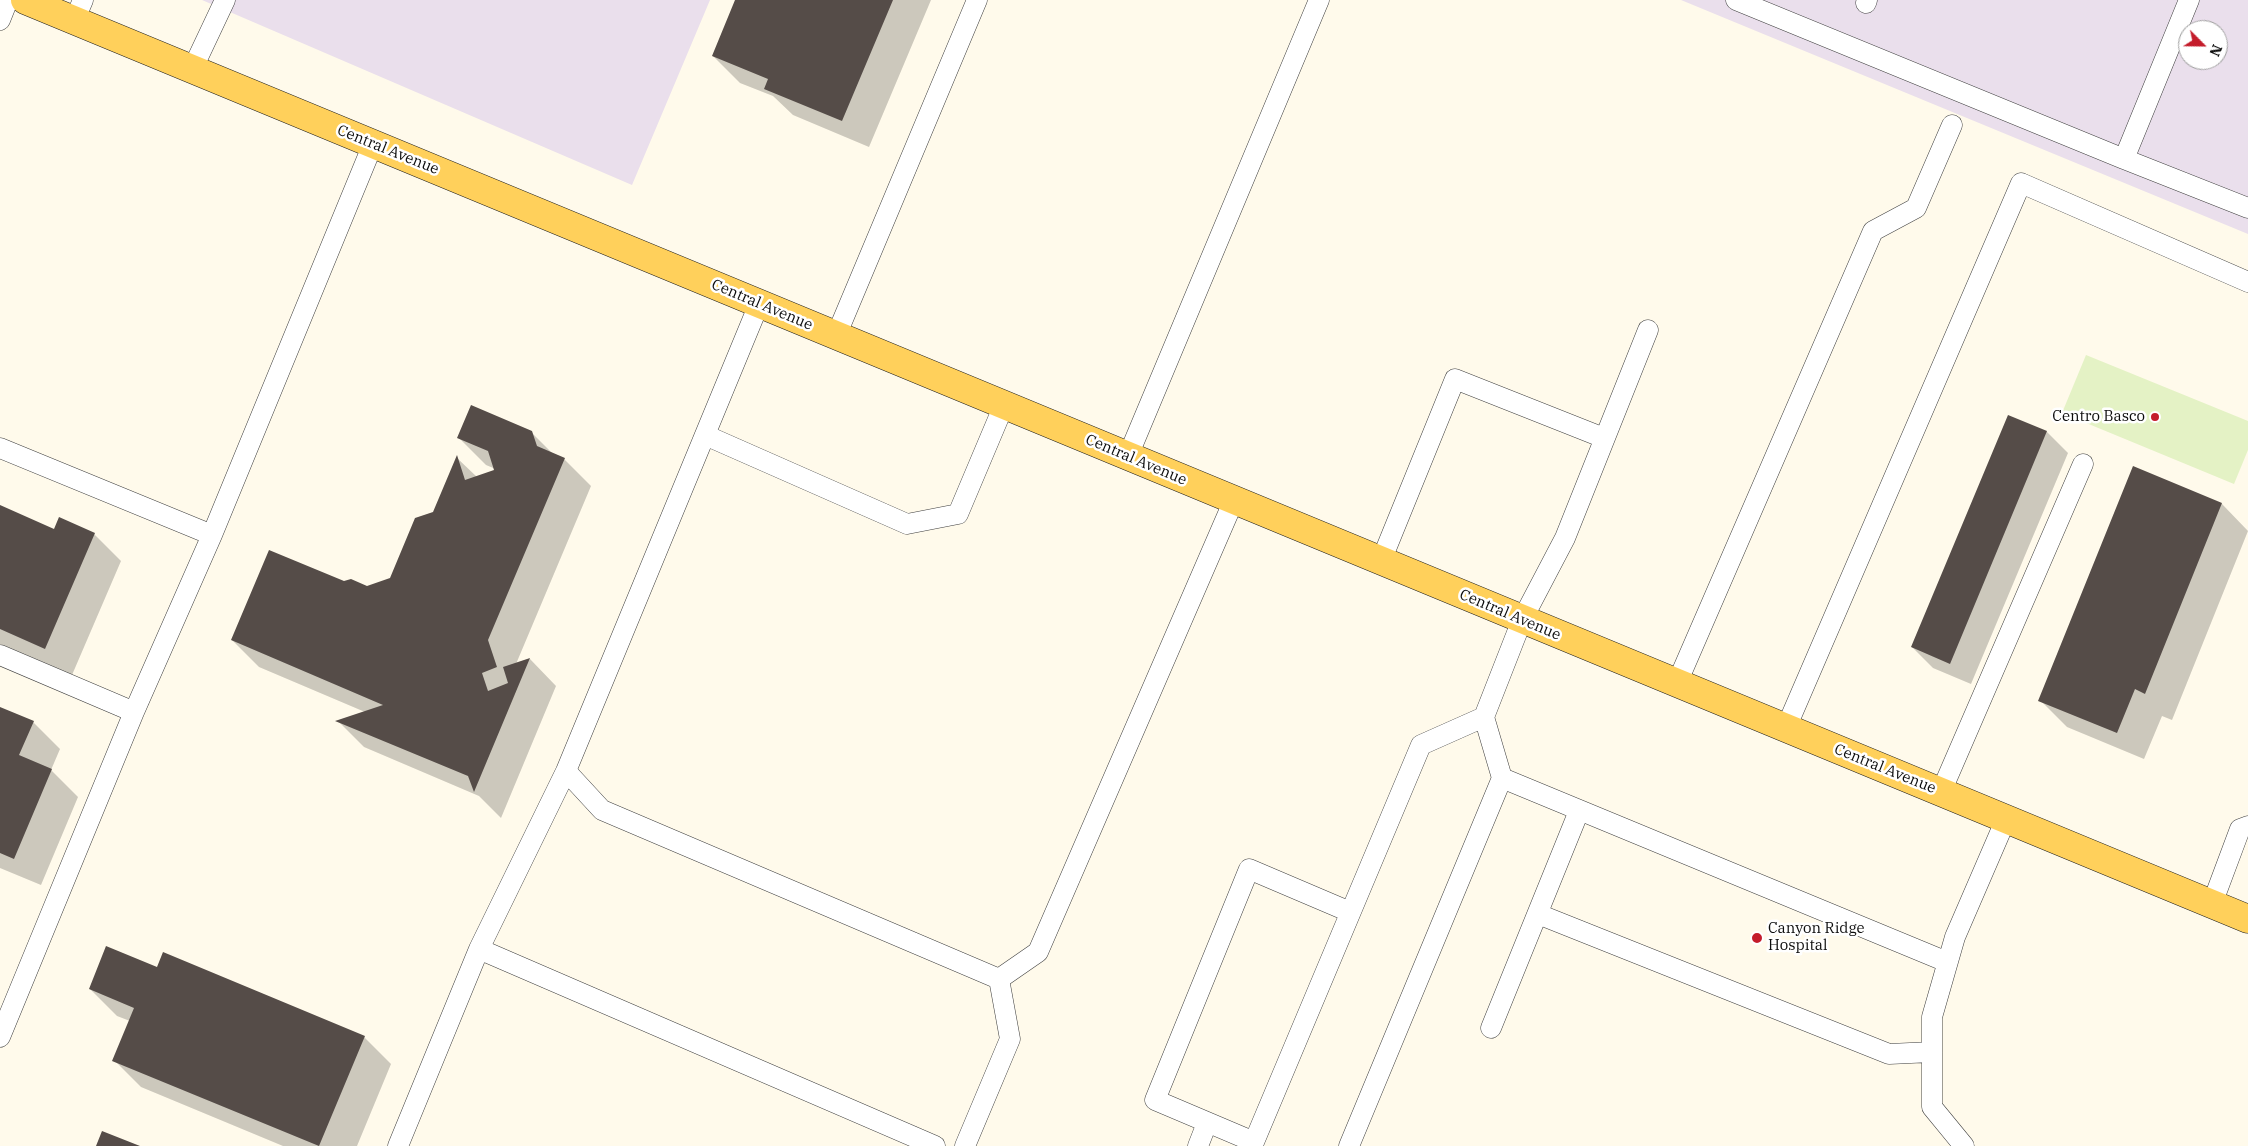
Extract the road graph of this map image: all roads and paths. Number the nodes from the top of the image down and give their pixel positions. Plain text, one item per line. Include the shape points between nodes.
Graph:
1 (8, 0) edge
2 (25, 0) edge
3 (225, 0) edge
4 (977, 0) edge
5 (1319, 0) edge
6 (1736, 0) edge
7 (2189, 0) edge
8 (79, 10) edge
9 (0, 20) edge
10 (192, 70) junction
11 (1952, 125) dead end
12 (373, 144) junction
13 (2124, 160) junction
14 (2248, 208) edge
15 (2248, 282) edge
16 (759, 304) junction
17 (1648, 330) dead end
18 (836, 336) junction
19 (1004, 405) junction
20 (705, 435) junction
21 (1604, 438) junction
22 (0, 448) edge
23 (1128, 456) junction
24 (2083, 464) dead end
25 (1234, 500) junction
26 (212, 535) junction
27 (1380, 561) junction
28 (1522, 620) junction
29 (0, 655) edge
30 (1677, 683) junction
31 (134, 712) junction
32 (1484, 717) junction
33 (1786, 728) junction
34 (566, 771) junction
35 (1502, 778) junction
36 (1941, 792) junction
37 (1579, 811) junction
38 (2006, 819) junction
39 (2248, 826) edge
40 (2212, 904) junction
41 (1350, 912) junction
42 (1538, 914) junction
43 (2248, 919) edge
44 (479, 949) junction
45 (1947, 962) junction
46 (999, 979) junction
47 (1491, 1028) dead end
48 (0, 1037) edge
49 (1932, 1052) junction
50 (1207, 1123) junction
51 (398, 1146) edge
52 (935, 1146) edge
53 (965, 1146) edge
54 (1198, 1146) edge
55 (1349, 1146) edge
56 (1964, 1146) edge

1 - 9 lane
2 - 8 main road, Central Avenue
3 - 10 lane
4 - 18 lane
5 - 23 lane
6 - 13 lane
7 - 13 lane
8 - 10 main road, Central Avenue
10 - 12 main road, Central Avenue
11 - 30 lane via 1916,208 1873,232
12 - 16 main road, Central Avenue
12 - 26 lane
13 - 14 lane
15 - 33 lane via 2021,183
16 - 18 main road, Central Avenue
16 - 20 lane
17 - 21 lane
18 - 19 main road, Central Avenue
19 - 20 lane via 958,514 907,524
19 - 23 main road, Central Avenue
20 - 34 lane
21 - 27 lane via 1455,379
21 - 28 lane via 1565,538
22 - 26 lane
23 - 25 main road, Central Avenue
24 - 36 lane
25 - 27 main road, Central Avenue
25 - 46 lane via 1038,952
26 - 31 lane
27 - 28 main road, Central Avenue
28 - 30 main road, Central Avenue
28 - 32 lane
29 - 31 lane
30 - 33 main road, Central Avenue
31 - 48 lane
32 - 35 lane
32 - 41 lane via 1421,745
33 - 36 main road, Central Avenue
34 - 44 lane
34 - 46 lane via 602,810
35 - 37 lane
35 - 55 lane
36 - 38 main road, Central Avenue
37 - 42 lane
37 - 45 lane
38 - 40 main road, Central Avenue
38 - 45 lane
39 - 40 lane via 2240,829
40 - 43 main road, Central Avenue
41 - 50 lane via 1254,1142
41 - 50 lane via 1249,869 1155,1100
42 - 47 lane
42 - 49 lane via 1889,1054
44 - 51 lane
44 - 52 lane
45 - 49 lane via 1932,1017
46 - 53 lane via 1010,1039
49 - 56 lane via 1932,1107
50 - 54 lane

